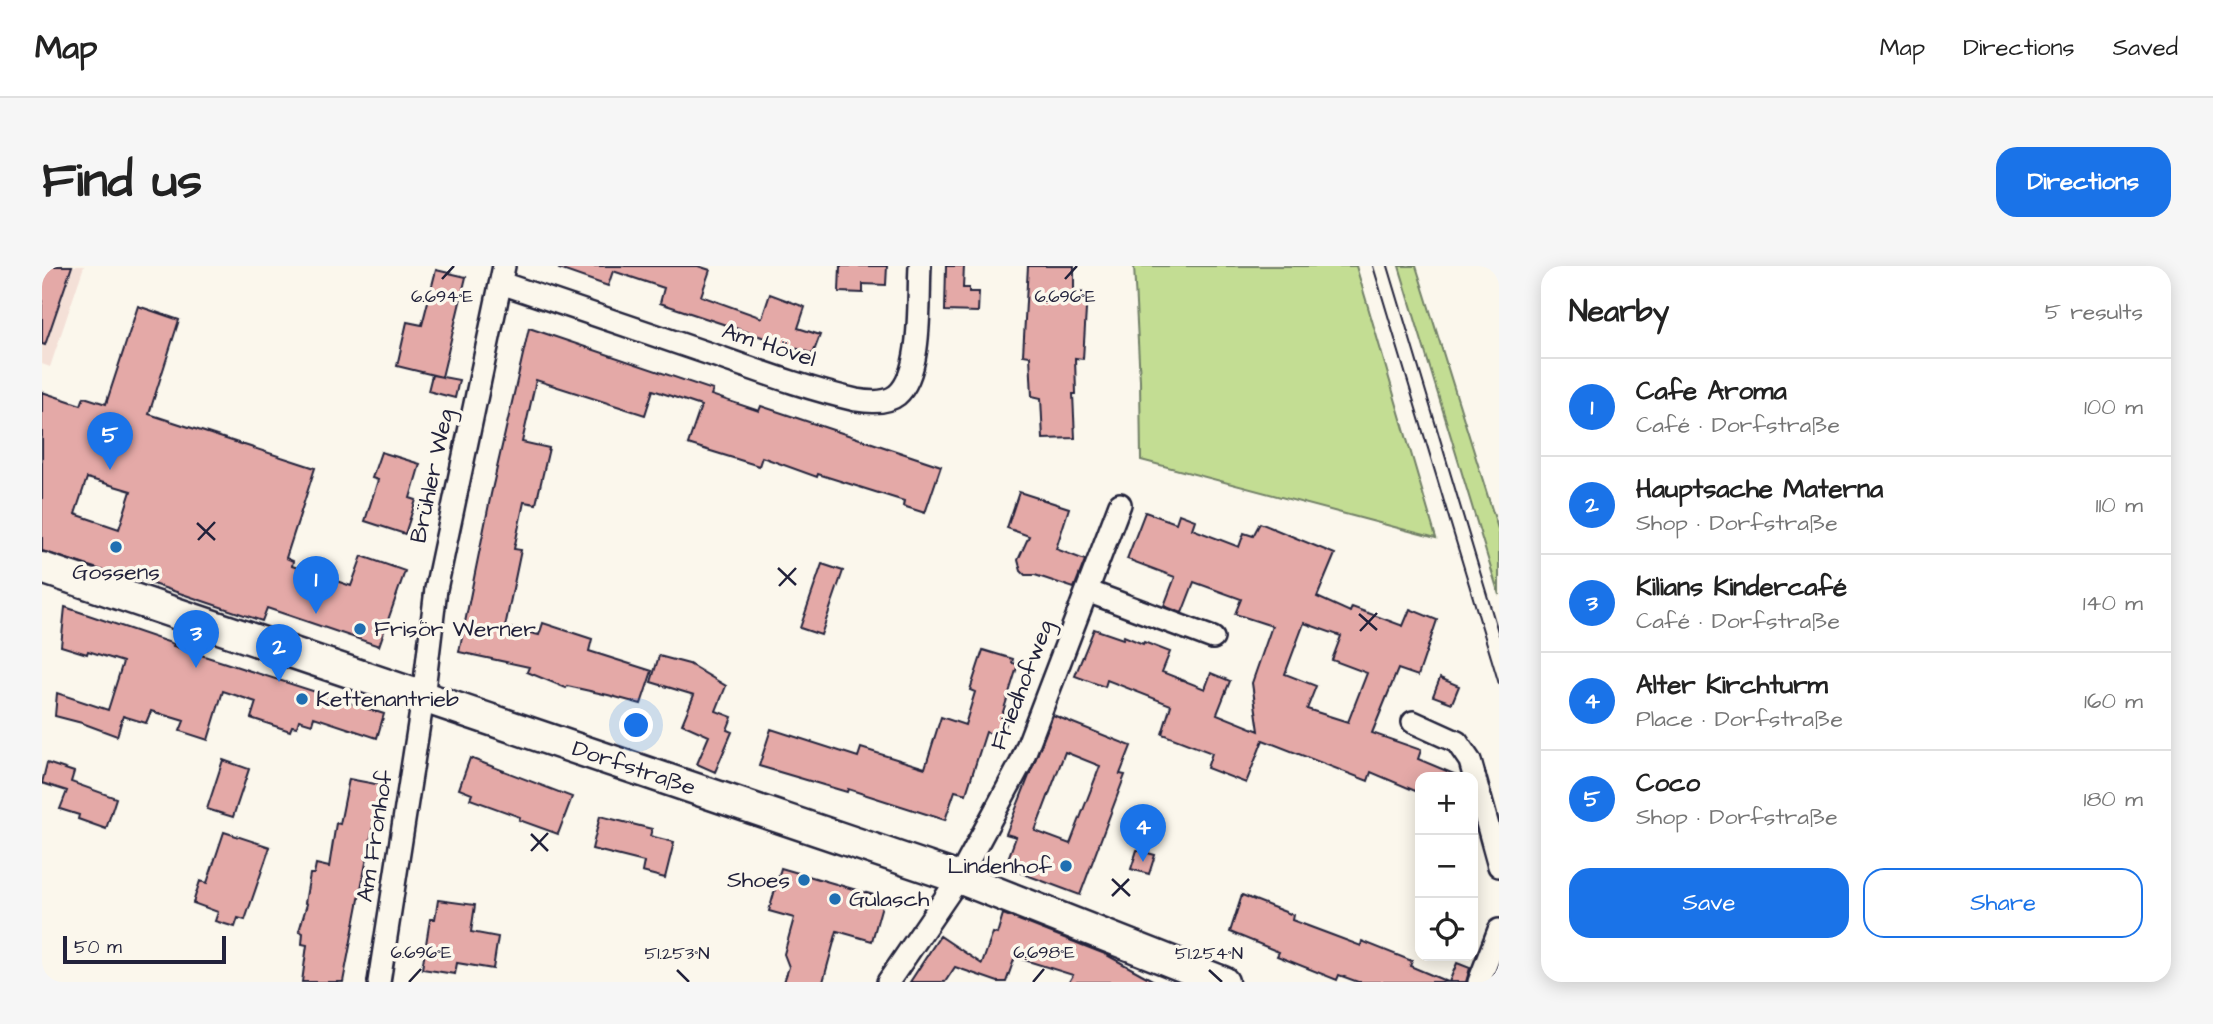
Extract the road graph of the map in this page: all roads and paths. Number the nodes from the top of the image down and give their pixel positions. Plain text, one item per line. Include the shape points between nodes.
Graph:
1 (920, 266) edge
2 (503, 274) edge
3 (1120, 504) dead end
4 (42, 568) edge
5 (1087, 591) junction
6 (1213, 638) dead end
7 (423, 698) junction
8 (1413, 722) dead end
9 (1499, 866) edge
10 (959, 878) junction
11 (1499, 930) edge
12 (379, 982) edge
13 (888, 982) edge
14 (1223, 982) edge
15 (1479, 982) edge

1 - 2 street, Am Hövel via 917,329 908,381 896,396 878,402 856,400 770,374
2 - 7 street, Brühler Weg via 438,576
3 - 5 street, Friedhofweg
4 - 7 main road, Dorfstraße
5 - 6 street
5 - 10 street, Friedhofweg via 1021,764
7 - 10 main road, Dorfstraße
7 - 12 street, Am Fronhof
8 - 9 street via 1457,743 1470,761
10 - 13 street, Friedhofweg
10 - 14 main road, Dorfstraße
11 - 15 street

